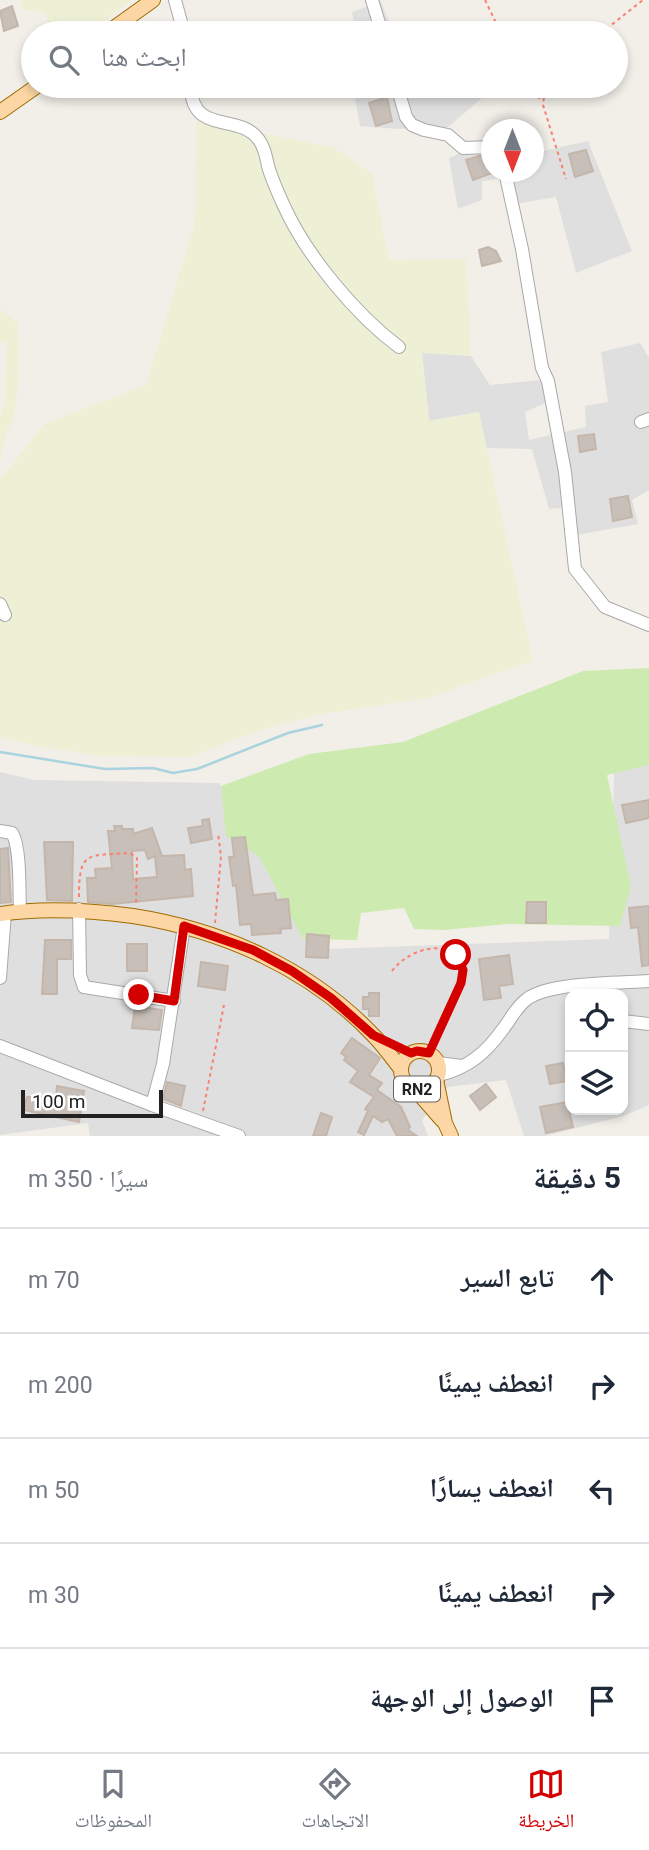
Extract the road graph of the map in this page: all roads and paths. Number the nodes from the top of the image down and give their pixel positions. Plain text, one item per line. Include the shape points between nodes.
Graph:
1 (153, 0) edge
2 (175, 0) edge
3 (372, 0) edge
4 (485, 0) edge
5 (643, 0) edge
6 (124, 21) edge
7 (181, 21) edge
8 (378, 21) edge
9 (495, 21) edge
10 (616, 21) edge
11 (21, 97) edge
12 (192, 98) edge
13 (400, 98) edge
14 (539, 98) edge
15 (545, 98) edge
16 (543, 102) junction
17 (0, 112) edge
18 (481, 147) edge
19 (566, 179) dead end
20 (507, 182) edge
21 (399, 347) dead end
22 (649, 625) edge
23 (0, 831) edge
24 (218, 833) dead end
25 (79, 909) junction
26 (20, 912) junction
27 (3, 913) edge
28 (136, 917) junction
29 (184, 926) junction
30 (213, 934) junction
31 (392, 971) dead end
32 (0, 978) edge
33 (649, 981) edge
34 (565, 989) edge
35 (612, 989) edge
36 (174, 1001) junction
37 (224, 1005) dead end
38 (628, 1022) edge
39 (649, 1024) edge
40 (373, 1035) junction
41 (0, 1046) edge
42 (411, 1053) junction
43 (436, 1068) junction
44 (401, 1069) junction
45 (415, 1088) junction
46 (152, 1105) junction
47 (201, 1122) junction
48 (448, 1130) edge
49 (239, 1136) edge

1 - 6 main road
2 - 7 street
3 - 8 street
4 - 9 path
5 - 10 path
11 - 17 main road
12 - 21 street via 197,111 259,139 295,227 345,297
13 - 18 street via 412,125 448,135 463,148
14 - 16 path
15 - 16 path
16 - 19 path
20 - 22 street via 556,420 575,569 605,607
23 - 26 street via 12,833 19,846
24 - 30 path via 221,856
25 - 26 main road, RN2
25 - 28 main road, RN2
25 - 28 path via 84,860 130,853 137,858
25 - 36 street via 83,987
26 - 27 main road, RN2
27 - 32 street
28 - 29 main road, RN2
29 - 30 main road, RN2
29 - 36 street
30 - 40 main road, RN2 via 292,971
31 - 43 path via 404,958 433,948 450,950 460,961 461,983
33 - 35 street
34 - 43 street via 534,995 466,1067
36 - 46 street
37 - 47 path
38 - 39 street
40 - 42 main road, RN2
40 - 44 main road, RN2
41 - 46 street
42 - 43 main road, RN2 via 424,1051
42 - 44 main road, RN2
43 - 45 main road, RN2 via 427,1088
43 - 48 main road, RN2
44 - 45 main road, RN2 via 405,1081
45 - 48 main road, RN2
46 - 47 street
47 - 49 street

